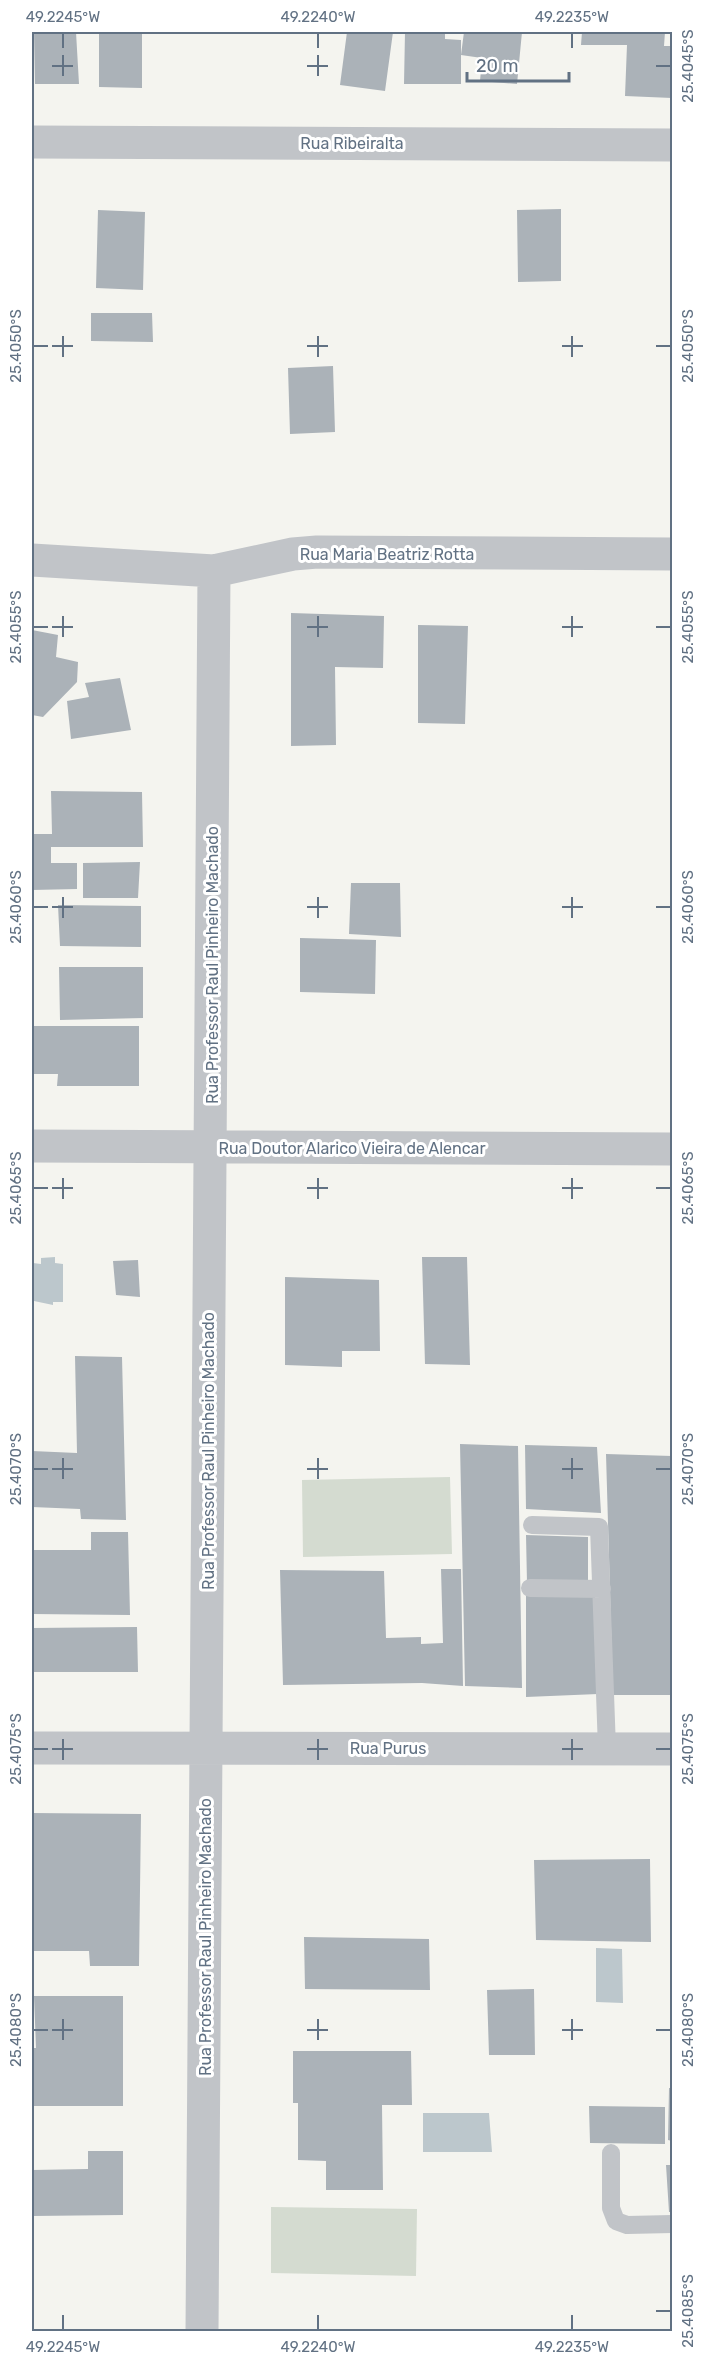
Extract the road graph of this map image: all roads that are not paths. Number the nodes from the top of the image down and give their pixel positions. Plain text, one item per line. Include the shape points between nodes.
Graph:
1 (32, 142) edge
2 (672, 145) edge
3 (672, 554) edge
4 (32, 560) edge
5 (214, 571) junction
6 (32, 1146) edge
7 (211, 1147) junction
8 (672, 1149) edge
9 (532, 1525) dead end
10 (530, 1588) dead end
11 (602, 1589) junction
12 (32, 1748) edge
13 (207, 1748) junction
14 (607, 1749) junction
15 (672, 1749) edge
16 (611, 2153) dead end
17 (672, 2224) edge
18 (202, 2331) edge

1 - 2 street, Rua Ribeiralta
3 - 5 street, Rua Maria Beatriz Rotta via 317,552
4 - 5 street, Rua Maria Beatriz Rotta
5 - 7 street, Rua Professor Raul Pinheiro Machado
6 - 7 street, Rua Doutor Alarico Vieira de Alencar
7 - 8 street, Rua Doutor Alarico Vieira de Alencar
7 - 13 street, Rua Professor Raul Pinheiro Machado
9 - 11 lane via 599,1527
10 - 11 lane
11 - 14 lane
12 - 13 street, Rua Purus
13 - 14 street, Rua Purus
13 - 18 street, Rua Professor Raul Pinheiro Machado
14 - 15 street, Rua Purus
16 - 17 lane via 611,2208 616,2221 627,2225

